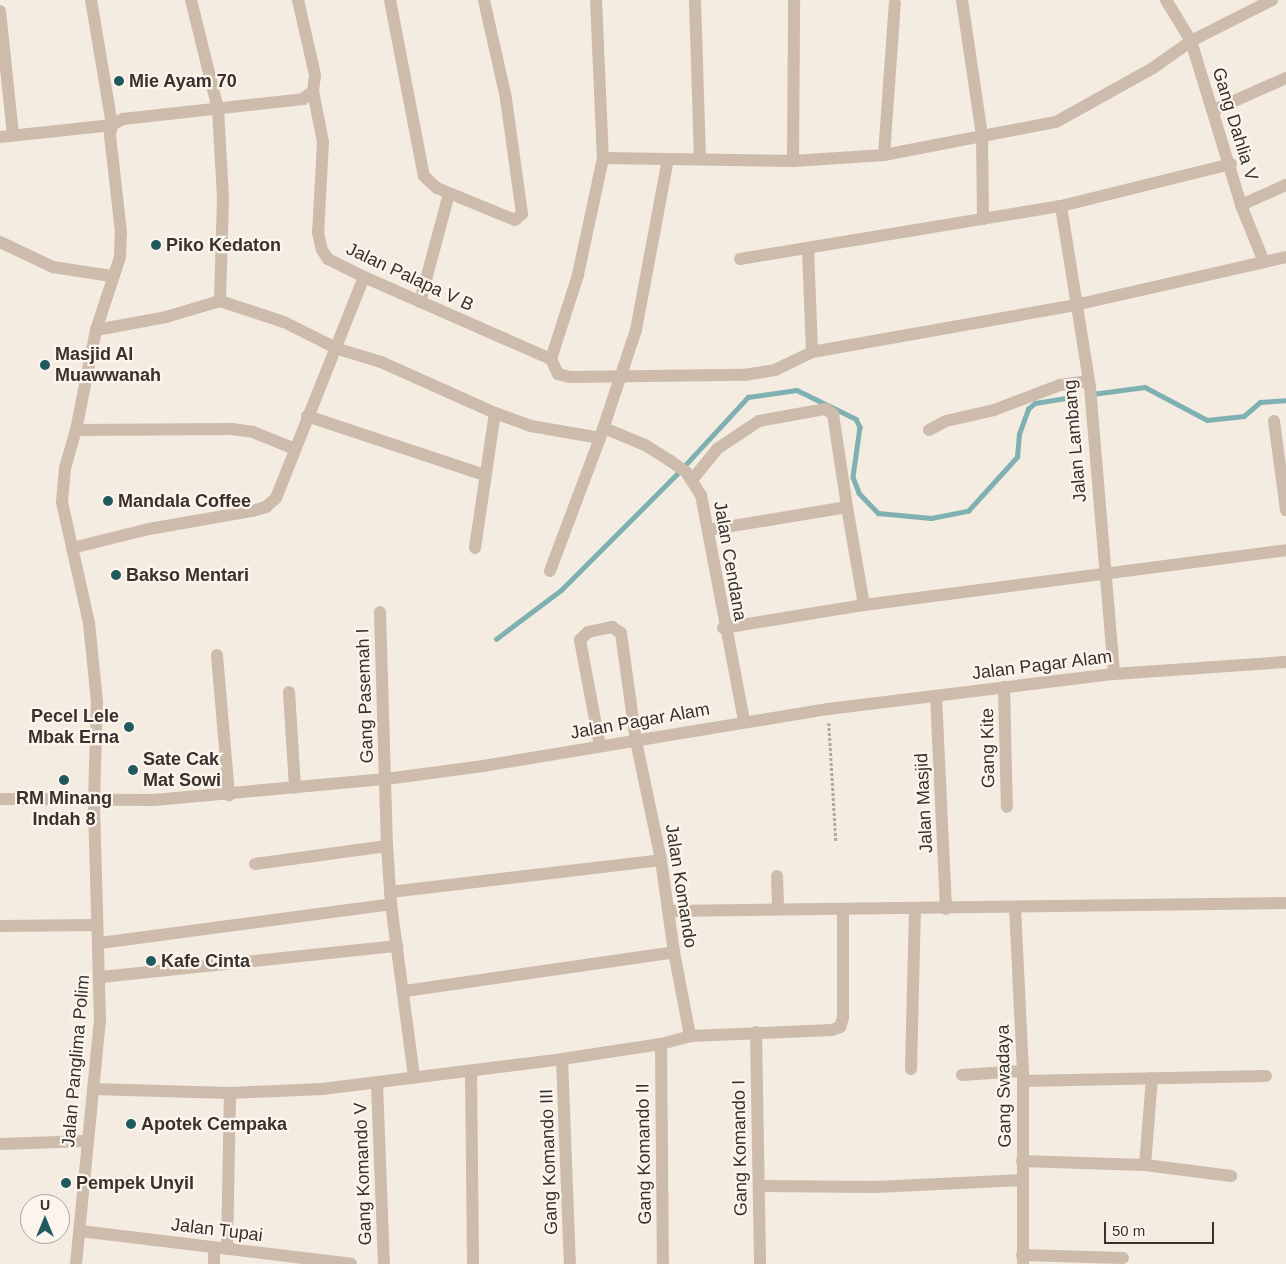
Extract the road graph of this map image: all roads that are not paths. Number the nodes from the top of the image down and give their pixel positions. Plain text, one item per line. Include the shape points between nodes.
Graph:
1 (91, 0) edge
2 (191, 0) edge
3 (298, 0) edge
4 (390, 0) edge
5 (484, 0) edge
6 (596, 0) edge
7 (695, 0) edge
8 (794, 0) edge
9 (962, 0) edge
10 (1166, 0) edge
11 (1272, 0) edge
12 (895, 3) dead end
13 (0, 10) edge
14 (1191, 41) junction
15 (1286, 78) edge
16 (313, 92) junction
17 (218, 109) junction
18 (1214, 110) junction
19 (112, 125) junction
20 (982, 135) junction
21 (6, 136) edge
22 (884, 155) junction
23 (603, 158) junction
24 (700, 158) junction
25 (668, 159) junction
26 (793, 161) junction
27 (1231, 164) junction
28 (1286, 185) edge
29 (450, 194) junction
30 (1241, 205) junction
31 (1061, 206) junction
32 (983, 219) junction
33 (0, 242) edge
34 (808, 248) junction
35 (1286, 257) edge
36 (740, 258) dead end
37 (1264, 262) junction
38 (111, 276) junction
39 (364, 278) junction
40 (220, 302) junction
41 (420, 302) junction
42 (1076, 305) junction
43 (96, 330) junction
44 (338, 349) junction
45 (812, 352) junction
46 (551, 359) junction
47 (622, 375) junction
48 (1089, 384) junction
49 (495, 414) junction
50 (307, 416) junction
51 (1274, 420) dead end
52 (76, 430) junction
53 (929, 430) dead end
54 (602, 433) junction
55 (295, 449) junction
56 (484, 475) junction
57 (689, 476) junction
58 (847, 507) junction
59 (1286, 510) edge
60 (708, 530) junction
61 (72, 548) junction
62 (476, 548) dead end
63 (1286, 550) edge
64 (550, 571) dead end
65 (1104, 574) junction
66 (864, 605) junction
67 (380, 612) dead end
68 (723, 628) junction
69 (217, 655) dead end
70 (1286, 662) edge
71 (1114, 674) junction
72 (1004, 687) junction
73 (289, 692) dead end
74 (936, 696) junction
75 (744, 721) junction
76 (636, 741) junction
77 (600, 746) junction
78 (386, 779) junction
79 (295, 788) junction
80 (229, 795) junction
81 (0, 799) edge
82 (94, 801) junction
83 (1007, 807) dead end
84 (387, 846) junction
85 (661, 860) junction
86 (255, 864) dead end
87 (777, 876) dead end
88 (391, 898) junction
89 (1286, 903) edge
90 (1015, 908) junction
91 (778, 909) junction
92 (843, 909) junction
93 (915, 909) junction
94 (946, 909) junction
95 (668, 911) junction
96 (97, 925) junction
97 (0, 926) edge
98 (100, 943) junction
99 (397, 946) junction
100 (674, 952) junction
101 (102, 977) junction
102 (405, 991) junction
103 (756, 1032) junction
104 (690, 1036) junction
105 (661, 1044) junction
106 (562, 1059) junction
107 (912, 1069) dead end
108 (471, 1071) junction
109 (962, 1075) dead end
110 (414, 1076) junction
111 (1023, 1076) junction
112 (1266, 1076) dead end
113 (1152, 1078) junction
114 (377, 1083) junction
115 (93, 1088) junction
116 (230, 1093) junction
117 (86, 1141) junction
118 (0, 1144) edge
119 (1022, 1161) junction
120 (1145, 1165) junction
121 (1231, 1176) dead end
122 (1021, 1180) junction
123 (759, 1186) junction
124 (80, 1231) junction
125 (221, 1248) junction
126 (1123, 1258) dead end
127 (1022, 1259) edge
128 (307, 1261) edge
129 (76, 1264) edge
130 (214, 1264) edge
131 (351, 1264) edge
132 (384, 1264) edge
133 (473, 1264) edge
134 (570, 1264) edge
135 (663, 1264) edge
136 (760, 1264) edge

1 - 19 street, Jalan Panglima Polim
2 - 17 street
3 - 16 street, Jalan Palapa V B via 315,75
4 - 29 street via 424,176
5 - 29 street via 506,98 522,214 520,218 509,220
6 - 23 street
7 - 24 street
8 - 26 street
9 - 20 street
10 - 14 street, Gang Dahlia V
11 - 14 street
12 - 22 street
13 - 21 street
14 - 18 street, Gang Dahlia V
14 - 20 street via 1153,68 1056,122
15 - 18 street
16 - 17 street via 303,98
16 - 39 street, Jalan Palapa V B via 323,142 318,233 322,250 328,258
17 - 19 street via 123,119
17 - 40 street via 223,198
18 - 27 street, Gang Dahlia V
19 - 21 street
19 - 38 street, Jalan Panglima Polim via 110,135 121,232 120,257
20 - 22 street
20 - 32 street
22 - 26 street
23 - 25 street
23 - 46 street via 578,275
24 - 25 street
24 - 26 street
25 - 47 street via 636,330
27 - 30 street, Gang Dahlia V
27 - 31 street
28 - 30 street
29 - 41 street
30 - 37 street, Gang Dahlia V
31 - 32 street
31 - 42 street, Jalan Lambang
32 - 34 street
33 - 38 street via 53,267
34 - 36 street
34 - 45 street
35 - 37 street
37 - 42 street
38 - 43 street, Jalan Panglima Polim
39 - 41 street, Jalan Palapa V B
39 - 44 street
40 - 43 street via 166,317
40 - 44 street via 284,322
41 - 46 street, Jalan Palapa V B
42 - 45 street
42 - 48 street, Jalan Lambang
43 - 52 street, Jalan Panglima Polim
44 - 49 street via 381,362
44 - 50 street
45 - 47 street via 775,370 744,375
46 - 47 street via 558,374 570,377
47 - 54 street
48 - 53 street via 1060,385 994,410 946,421
48 - 65 street, Jalan Lambang
49 - 54 street via 531,426
49 - 56 street
50 - 55 street
50 - 56 street
51 - 59 street
52 - 55 street via 232,428 253,432
52 - 61 street, Jalan Panglima Polim via 64,468 62,502
54 - 57 street via 645,445
54 - 64 street
55 - 61 street via 276,498 266,507 149,529
56 - 62 street
57 - 58 street via 717,449 759,422 826,409 833,414
57 - 60 street, Jalan Cendana via 701,496
58 - 60 street
58 - 66 street
60 - 68 street, Jalan Cendana
61 - 82 street, Jalan Panglima Polim via 93,649 97,736
63 - 65 street
65 - 66 street
65 - 71 street, Jalan Lambang
66 - 68 street
67 - 78 street, Gang Pasemah I
68 - 75 street, Jalan Cendana
69 - 80 street
70 - 71 street, Jalan Pagar Alam
71 - 72 street, Jalan Pagar Alam
72 - 74 street, Jalan Pagar Alam
72 - 83 street, Gang Kite
73 - 79 street
74 - 75 street, Jalan Pagar Alam
74 - 94 street, Jalan Masjid
75 - 76 street, Jalan Pagar Alam
76 - 77 street, Jalan Pagar Alam
76 - 77 street, Jalan Komando via 620,633 612,627 588,632 580,640
76 - 85 street, Jalan Komando
77 - 78 street, Jalan Pagar Alam
78 - 79 street, Jalan Pagar Alam
78 - 84 street, Gang Pasemah I
79 - 80 street, Jalan Pagar Alam
80 - 82 street, Jalan Pagar Alam
81 - 82 street, Jalan Pagar Alam
82 - 96 street, Jalan Panglima Polim
84 - 86 street
84 - 88 street, Gang Pasemah I
85 - 88 street
85 - 95 street, Jalan Komando
87 - 91 street
88 - 98 street
88 - 99 street, Gang Pasemah I
89 - 90 street
90 - 94 street
90 - 111 street, Gang Swadaya
91 - 92 street
91 - 95 street
92 - 93 street
92 - 103 street via 843,1018 840,1027 816,1031
93 - 94 street
93 - 107 street
95 - 100 street, Jalan Komando
96 - 97 street
96 - 98 street, Jalan Panglima Polim
98 - 101 street, Jalan Panglima Polim
99 - 101 street
99 - 102 street, Gang Pasemah I
100 - 102 street
100 - 104 street, Jalan Komando
101 - 115 street, Jalan Panglima Polim
102 - 110 street, Gang Pasemah I
103 - 104 street
103 - 123 street, Gang Komando I
104 - 105 street
105 - 106 street
105 - 135 street, Gang Komando II
106 - 108 street
106 - 134 street, Gang Komando III
108 - 110 street
108 - 133 street
109 - 111 street
110 - 114 street
111 - 113 street
111 - 119 street, Gang Swadaya
112 - 113 street
113 - 120 street
114 - 116 street
114 - 132 street, Gang Komando V
115 - 116 street
115 - 117 street, Jalan Panglima Polim
116 - 125 street
117 - 118 street
117 - 124 street, Jalan Panglima Polim
119 - 120 street
119 - 122 street, Gang Swadaya
120 - 121 street
122 - 123 street via 875,1187
122 - 127 street, Gang Swadaya
123 - 136 street, Gang Komando I
124 - 125 street, Jalan Tupai
124 - 129 street, Jalan Panglima Polim
125 - 128 street, Jalan Tupai
125 - 130 street
126 - 127 street
128 - 131 street, Jalan Tupai

